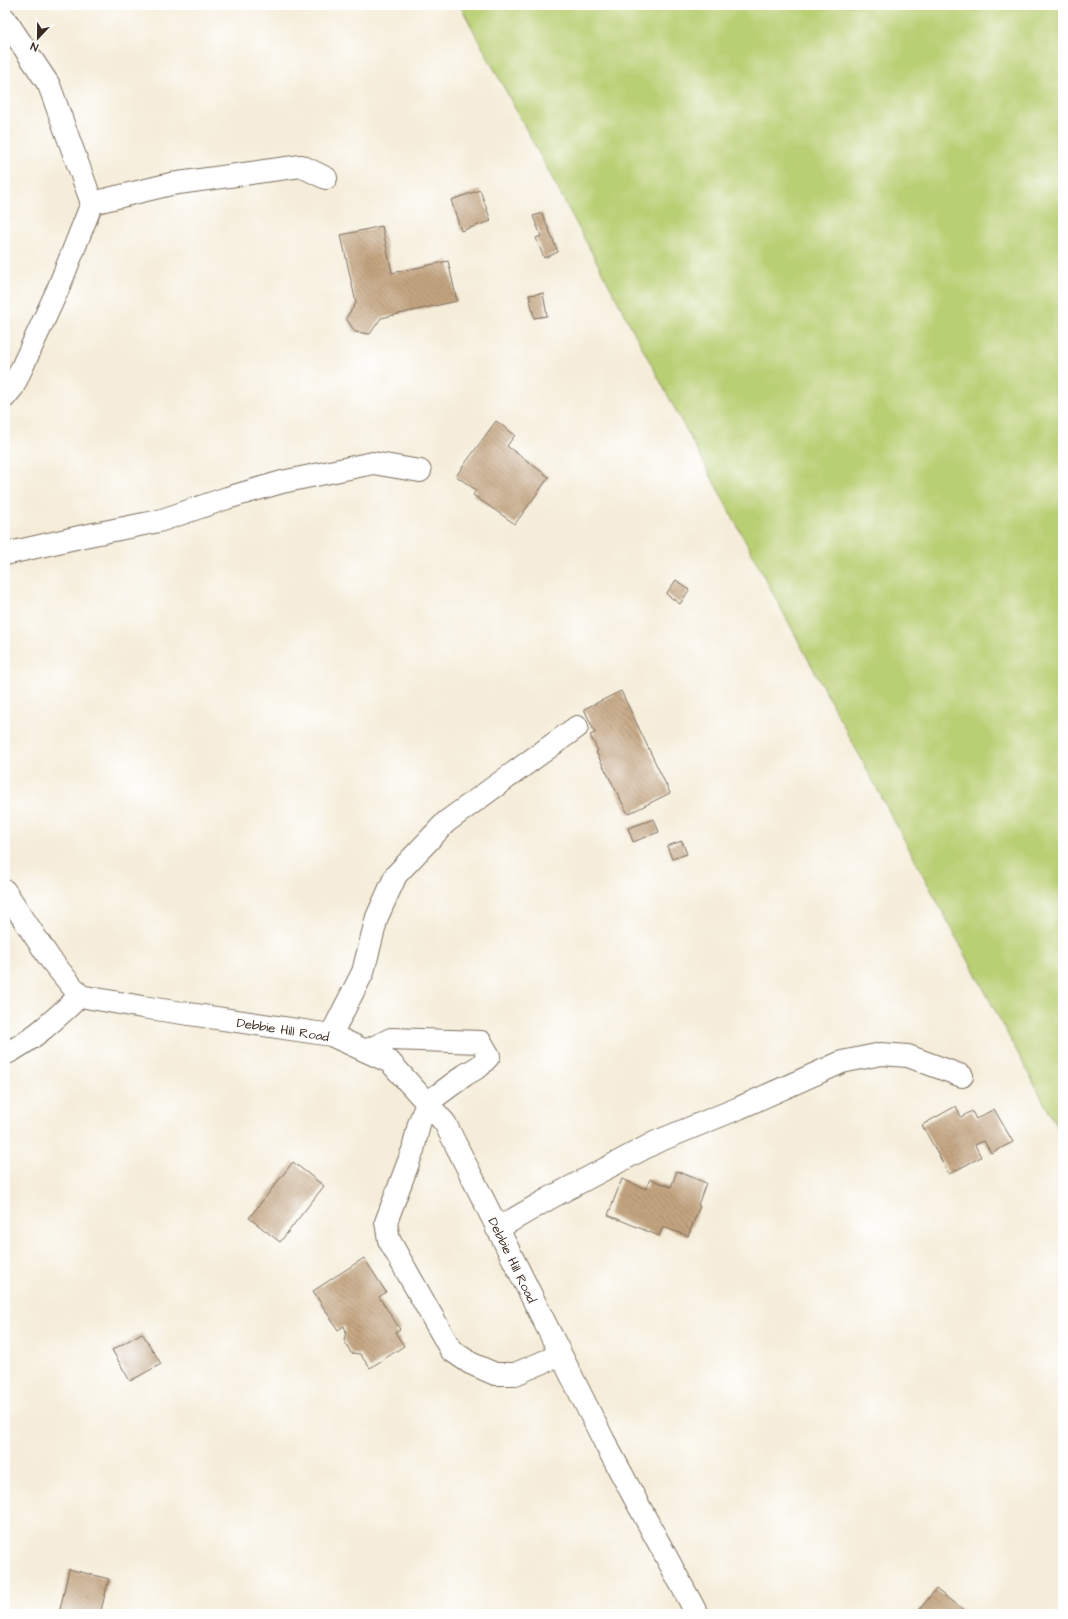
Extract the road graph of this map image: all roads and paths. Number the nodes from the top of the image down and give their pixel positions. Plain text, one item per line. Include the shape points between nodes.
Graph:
1 (5, 19) edge
2 (326, 178) dead end
3 (92, 203) junction
4 (5, 397) edge
5 (420, 471) dead end
6 (5, 554) edge
7 (577, 727) dead end
8 (5, 891) edge
9 (80, 996) junction
10 (331, 1035) junction
11 (366, 1051) junction
12 (5, 1054) edge
13 (962, 1076) dead end
14 (427, 1103) junction
15 (497, 1228) junction
16 (560, 1355) junction
17 (696, 1614) edge

1 - 3 street via 49,85
2 - 3 street via 301,166 171,184
3 - 4 street via 58,289 13,387
5 - 6 street via 373,463 282,482 159,521
7 - 10 street via 446,822 396,875 377,917 363,972
8 - 9 street via 50,959
9 - 10 street, Debbie Hill Road
9 - 12 street via 41,1031
10 - 11 street, Debbie Hill Road
11 - 14 street, Debbie Hill Road via 390,1062
11 - 14 street via 391,1039 481,1042 489,1056 480,1066
13 - 15 street via 908,1056 881,1054 842,1062 656,1142
14 - 15 street, Debbie Hill Road via 445,1123
14 - 16 street via 413,1150 386,1222 388,1240 451,1350 470,1363 495,1374 515,1374
15 - 16 street, Debbie Hill Road
16 - 17 street, Debbie Hill Road

